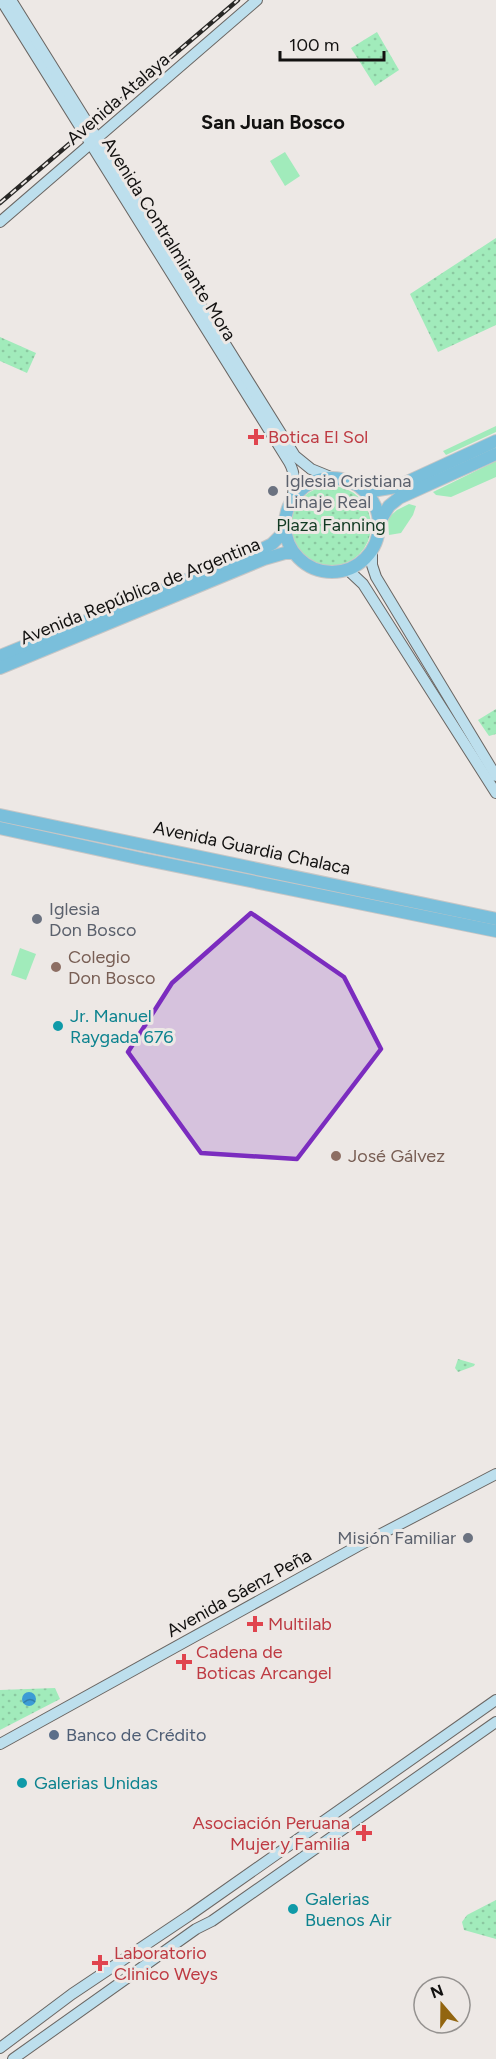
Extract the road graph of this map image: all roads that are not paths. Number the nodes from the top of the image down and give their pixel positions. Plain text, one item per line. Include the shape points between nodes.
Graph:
1 (1, 0) edge
2 (11, 0) edge
3 (256, 0) edge
4 (94, 142) junction
5 (125, 192) junction
6 (0, 222) edge
7 (496, 441) edge
8 (496, 454) edge
9 (333, 478) junction
10 (359, 487) junction
11 (292, 499) junction
12 (378, 524) junction
13 (285, 531) junction
14 (372, 549) junction
15 (294, 553) junction
16 (347, 569) junction
17 (0, 656) edge
18 (0, 668) edge
19 (496, 776) edge
20 (496, 793) edge
21 (0, 815) edge
22 (0, 828) edge
23 (194, 855) junction
24 (191, 869) junction
25 (317, 880) junction
26 (313, 894) junction
27 (493, 924) edge
28 (496, 1474) edge
29 (496, 1700) edge
30 (496, 1722) edge
31 (0, 1744) edge
32 (313, 1829) junction
33 (321, 1845) junction
34 (5, 2040) edge
35 (0, 2048) edge
36 (13, 2059) edge

1 - 4 main road, Avenida Contralmirante Mora
2 - 4 main road, Avenida Contralmirante Mora
3 - 4 main road, Avenida Atalaya
4 - 5 main road, Avenida Contralmirante Mora
4 - 6 main road, Avenida Atalaya
5 - 9 main road, Avenida Contralmirante Mora via 296,456 311,469
5 - 11 main road, Avenida Contralmirante Mora via 289,462 294,474
7 - 10 main road via 396,487 372,491
8 - 12 main road via 399,498
9 - 10 main road
9 - 11 main road via 310,484
10 - 12 main road via 373,504
11 - 13 main road
12 - 14 main road
13 - 15 main road
13 - 17 main road, Avenida República de Argentina via 260,550
14 - 16 main road
14 - 19 main road via 376,577
15 - 16 main road via 302,562 324,571
15 - 18 main road, Avenida República de Argentina via 264,559
16 - 20 main road via 368,591
21 - 23 main road, Avenida Guardia Chalaca
22 - 24 main road, Avenida Guardia Chalaca
23 - 24 main road
23 - 25 main road, Avenida Guardia Chalaca
24 - 26 main road, Avenida Guardia Chalaca
25 - 26 main road
25 - 27 main road, Avenida Guardia Chalaca
26 - 27 main road, Avenida Guardia Chalaca
28 - 31 main road, Avenida Sáenz Peña
29 - 32 main road
30 - 33 main road
32 - 33 main road
32 - 34 main road
33 - 36 main road
34 - 35 main road

